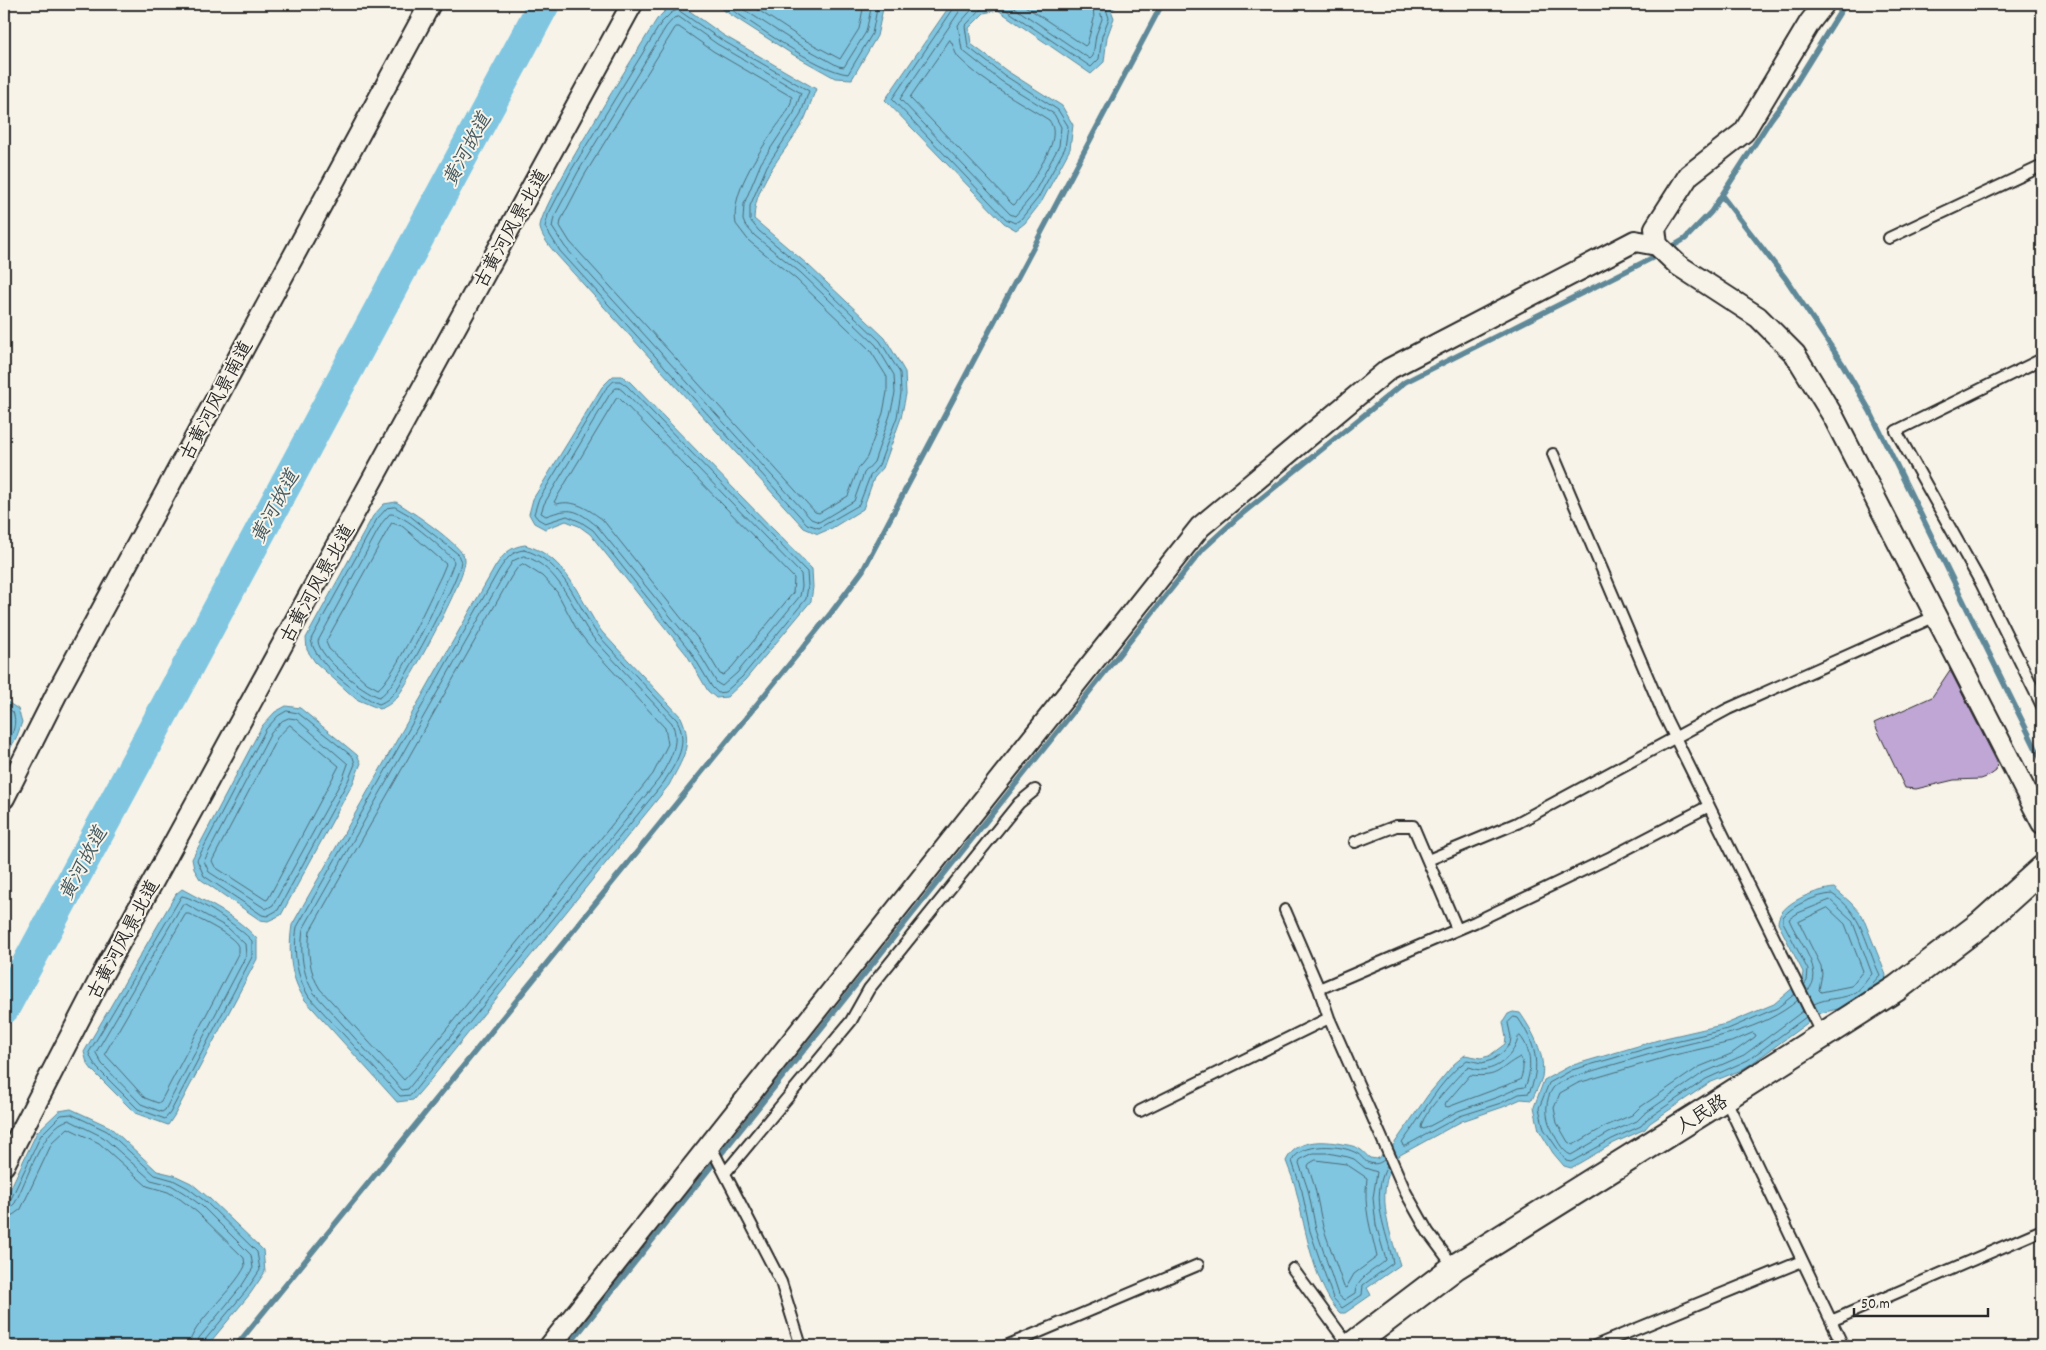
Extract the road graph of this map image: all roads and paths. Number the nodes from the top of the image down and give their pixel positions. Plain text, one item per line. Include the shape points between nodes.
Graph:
1 (430, 4) edge
2 (632, 4) edge
3 (1824, 4) edge
4 (2042, 166) edge
5 (1889, 238) dead end
6 (1662, 250) junction
7 (2042, 359) edge
8 (1553, 454) dead end
9 (1936, 616) junction
10 (2042, 706) edge
11 (1675, 737) junction
12 (1034, 790) dead end
13 (4, 798) edge
14 (1709, 806) junction
15 (2042, 823) edge
16 (1355, 842) dead end
17 (1428, 860) junction
18 (2042, 869) edge
19 (1286, 910) dead end
20 (1457, 929) junction
21 (1319, 990) junction
22 (1329, 1018) junction
23 (1822, 1036) junction
24 (1725, 1098) junction
25 (1140, 1111) dead end
26 (711, 1147) junction
27 (4, 1165) edge
28 (723, 1170) junction
29 (2042, 1230) edge
30 (1802, 1261) junction
31 (1198, 1265) dead end
32 (1455, 1268) junction
33 (1293, 1269) dead end
34 (1831, 1321) junction
35 (1021, 1343) edge
36 (550, 1346) edge
37 (802, 1346) edge
38 (1006, 1346) edge
39 (1350, 1346) edge
40 (1595, 1346) edge
41 (1843, 1346) edge

1 - 13 street, 古黄河风景南道 via 58,691
2 - 27 street, 古黄河风景北道 via 102,975
3 - 6 street via 1744,132 1689,175 1655,228
4 - 5 lane
6 - 9 street via 1758,317 1795,354 1833,416
6 - 26 street via 1635,241 1389,369 1200,528
7 - 10 lane via 1896,431 1981,583
8 - 11 lane
9 - 11 lane via 1728,709
9 - 15 street
11 - 14 lane
11 - 17 lane via 1517,823
12 - 28 lane via 1019,803 869,989 851,1021
14 - 20 lane via 1611,857
14 - 23 lane
16 - 17 lane via 1396,826 1412,826
17 - 20 lane
18 - 23 street, 人民路 via 1981,924 1897,988
19 - 21 lane
20 - 21 lane
21 - 22 lane
22 - 25 lane
22 - 32 lane via 1406,1192 1428,1232
23 - 24 street, 人民路
24 - 30 lane
24 - 32 street, 人民路
26 - 28 lane
26 - 36 street
28 - 37 lane via 781,1282
29 - 34 lane
30 - 34 lane
30 - 40 lane
31 - 35 lane
32 - 39 street, 人民路
33 - 39 lane
34 - 41 lane
35 - 38 lane

